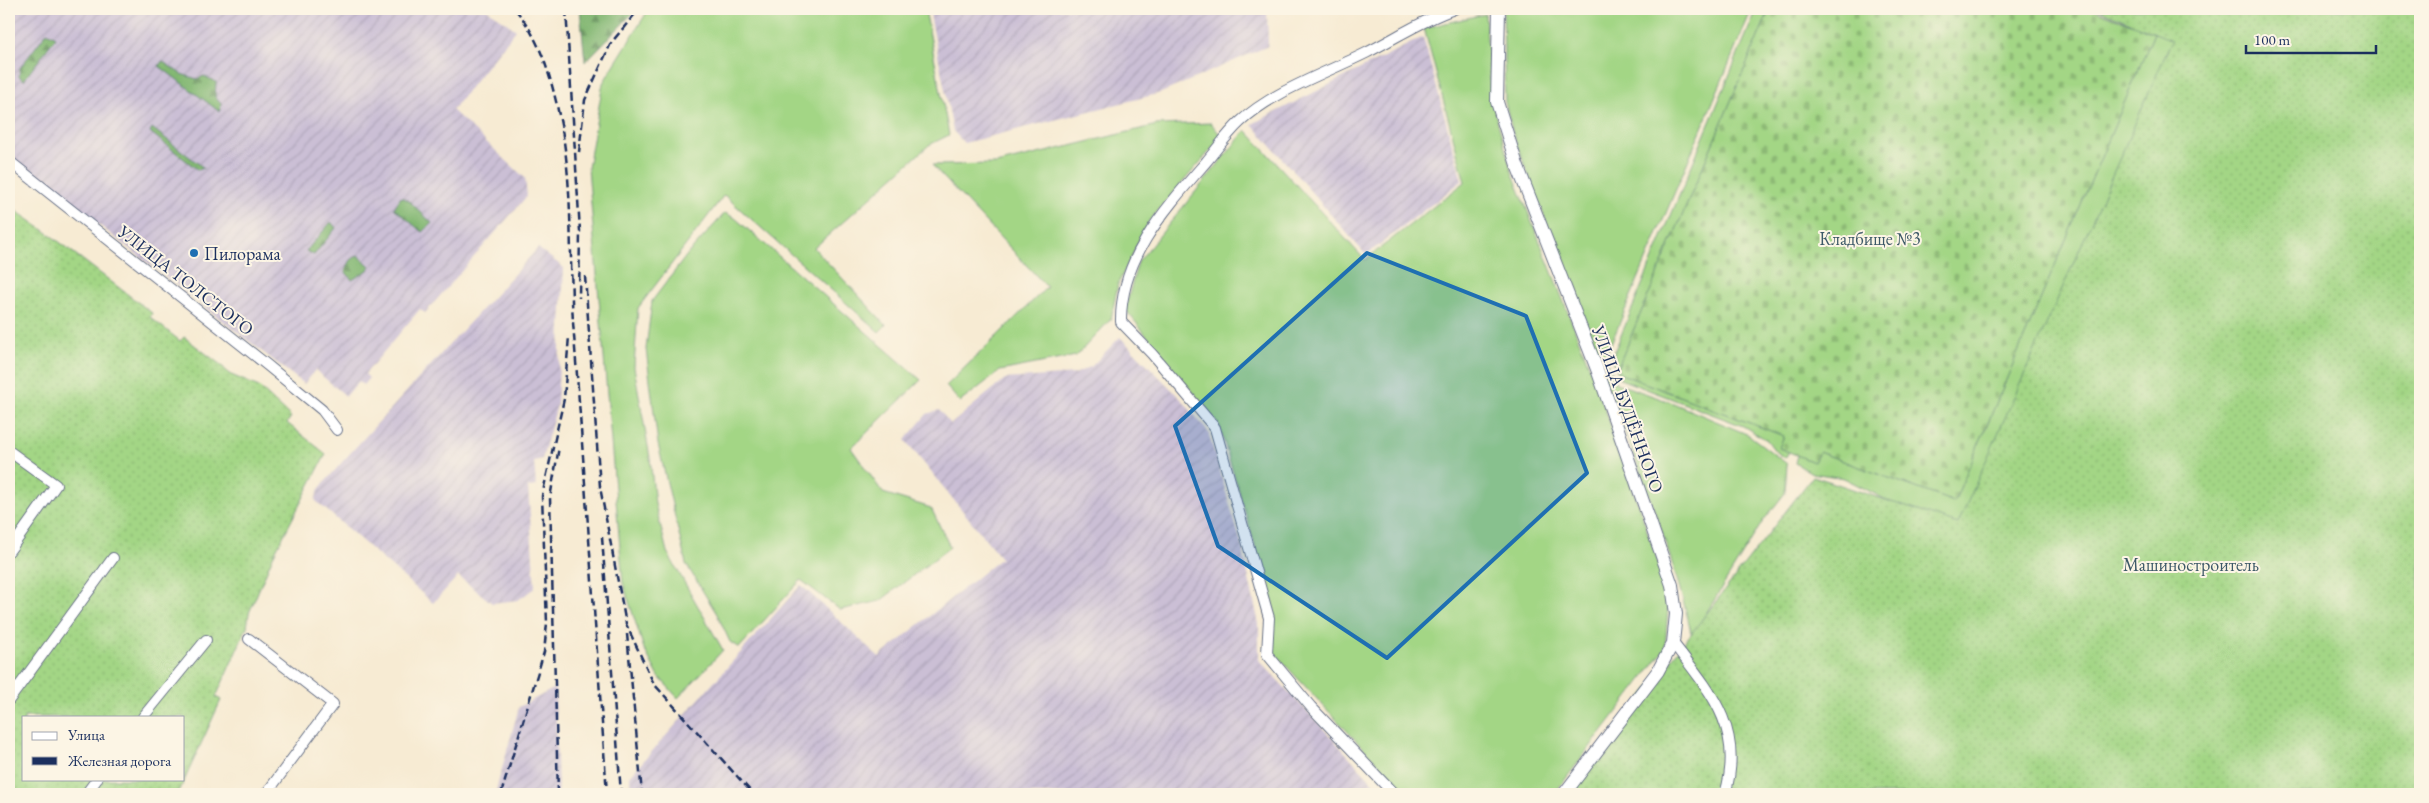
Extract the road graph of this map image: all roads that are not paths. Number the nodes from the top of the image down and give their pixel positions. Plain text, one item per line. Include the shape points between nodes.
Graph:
1 (1454, 9) edge
2 (1499, 9) edge
3 (9, 161) edge
4 (337, 430) dead end
5 (9, 451) edge
6 (9, 551) edge
7 (113, 558) dead end
8 (249, 639) dead end
9 (206, 640) dead end
10 (1673, 643) junction
11 (9, 700) edge
12 (144, 716) edge
13 (96, 780) edge
14 (86, 794) edge
15 (266, 794) edge
16 (1394, 794) edge
17 (1564, 794) edge
18 (1725, 794) edge

1 - 16 street via 1430,18 1270,101 1240,122 1147,236 1130,269 1121,304 1121,322 1215,428 1269,618 1267,654 1311,707
2 - 10 main road, УЛИЦА БУДЁННОГО via 1497,102 1516,166 1597,369 1672,585 1676,614
3 - 4 street, УЛИЦА ТОЛСТОГО via 322,410
5 - 6 street via 56,485
7 - 11 street
8 - 15 street via 333,704
9 - 12 street
10 - 17 main road, УЛИЦА БУДЁННОГО via 1658,671
10 - 18 street via 1722,712 1730,741 1730,777
13 - 14 street

